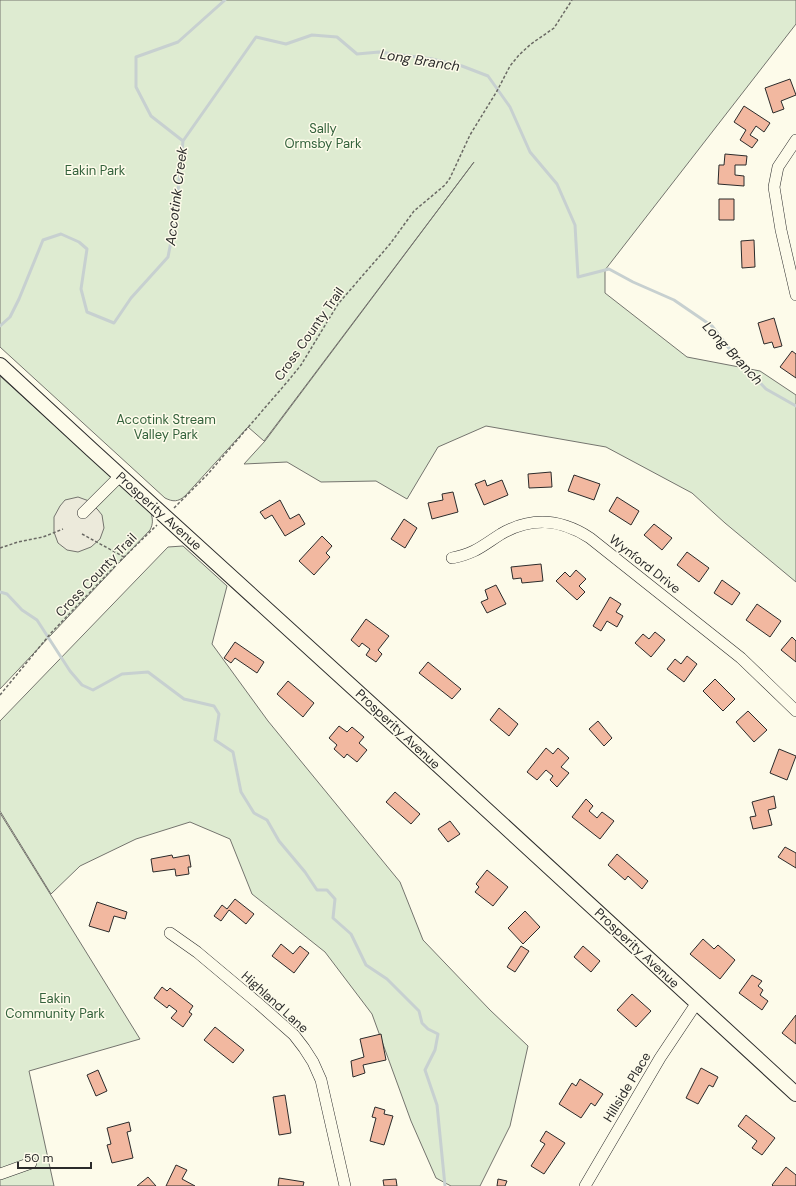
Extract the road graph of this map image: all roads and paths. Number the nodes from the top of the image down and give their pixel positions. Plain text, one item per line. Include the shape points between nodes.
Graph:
1 (572, 0) edge
2 (796, 140) edge
3 (796, 295) edge
4 (0, 365) edge
5 (120, 476) junction
6 (83, 513) dead end
7 (166, 517) junction
8 (64, 529) dead end
9 (82, 534) dead end
10 (0, 548) edge
11 (124, 557) junction
12 (452, 558) dead end
13 (0, 695) edge
14 (796, 710) edge
15 (170, 933) dead end
16 (696, 1004) junction
17 (796, 1094) edge
18 (31, 1163) dead end
19 (0, 1174) edge
20 (345, 1186) edge
21 (585, 1186) edge

1 - 7 path, Cross County Trail via 554,28 531,44 510,66 447,181 414,210 390,244 338,304 301,364 207,475
2 - 3 street via 780,162 774,180 780,224
4 - 5 main road, Prosperity Avenue
5 - 6 street
5 - 7 main road, Prosperity Avenue
7 - 11 path, Cross County Trail
7 - 16 main road, Prosperity Avenue
8 - 10 path
9 - 11 path
11 - 13 path, Cross County Trail via 51,634
12 - 14 street, Wynford Drive via 478,550 501,534 528,523 570,526 590,538 741,658
15 - 20 street, Highland Lane via 259,1004 294,1035 304,1048 321,1080
16 - 17 main road, Prosperity Avenue
16 - 21 street, Hillside Place via 660,1058
18 - 19 street

